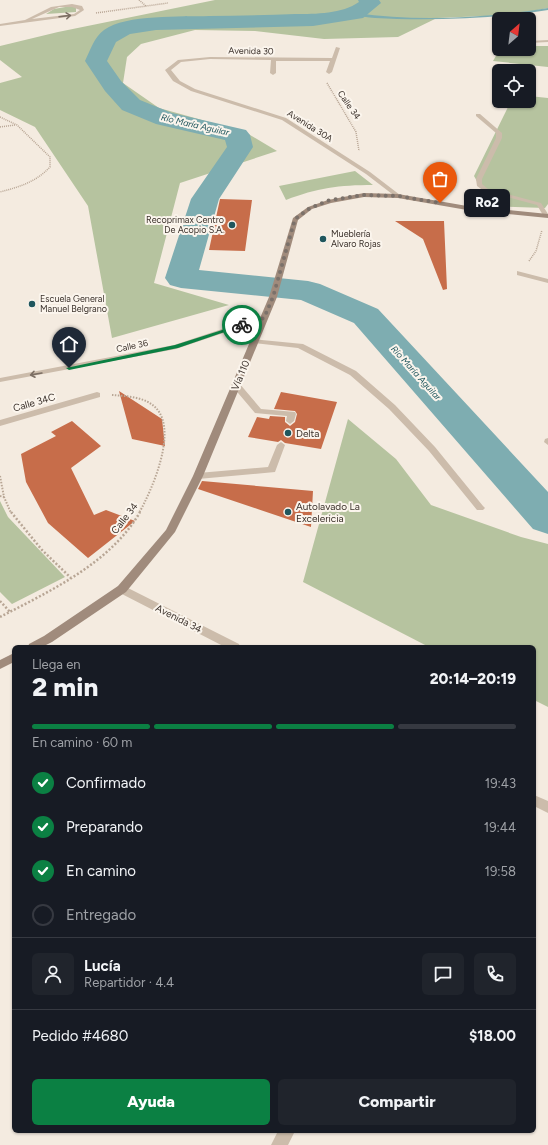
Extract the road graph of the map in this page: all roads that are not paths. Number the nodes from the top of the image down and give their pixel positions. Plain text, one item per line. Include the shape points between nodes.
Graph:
1 (27, 20) junction
2 (0, 25) edge
3 (548, 41) edge
4 (536, 42) edge
5 (338, 48) dead end
6 (274, 59) junction
7 (334, 60) junction
8 (170, 67) joint
9 (330, 72) road end
10 (273, 73) dead end
11 (478, 115) dead end
12 (398, 196) junction
13 (547, 216) edge
14 (520, 273) road end
15 (548, 281) edge
16 (264, 318) junction
17 (254, 341) junction
18 (0, 380) edge
19 (236, 385) junction
20 (97, 395) road end
21 (290, 421) dead end
22 (0, 423) edge
23 (281, 445) dead end
24 (198, 476) junction
25 (480, 508) dead end
26 (122, 589) junction
27 (37, 645) edge
28 (232, 645) edge
29 (12, 658) edge
30 (0, 665) edge
31 (536, 801) edge
32 (548, 807) edge
33 (286, 1133) edge
34 (279, 1145) edge

1 -> 1 street via 75,14 82,10 80,7 63,4
1 - 2 street
3 - 4 street
5 - 7 street
6 - 7 street, Avenida 30
6 - 8 street, Avenida 30 via 194,59 180,61
6 - 10 street
7 - 9 street
8 - 12 street, Avenida 30A via 170,75 179,84 284,119 368,173
11 - 13 street via 499,133 499,138 478,179 479,184 486,190 539,204
12 - 13 main road, Vía 110 via 467,208
12 - 16 main road, Vía 110 via 364,195 330,200 310,208 295,219 273,297
14 - 15 street
16 - 17 main road, Vía 110
16 -> 18 street, Calle 36 via 176,347
17 - 19 main road, Vía 110
17 - 25 street via 300,346 353,372 392,407 432,449
19 - 21 street via 258,411 292,414
19 - 24 main road, Vía 110
20 - 22 street, Calle 34C
23 - 24 street via 272,470
24 - 26 main road, Vía 110 via 170,532
26 - 27 main road, Vía 110
26 - 28 street, Avenida 34
29 - 30 main road
31 - 32 street
33 - 34 street

